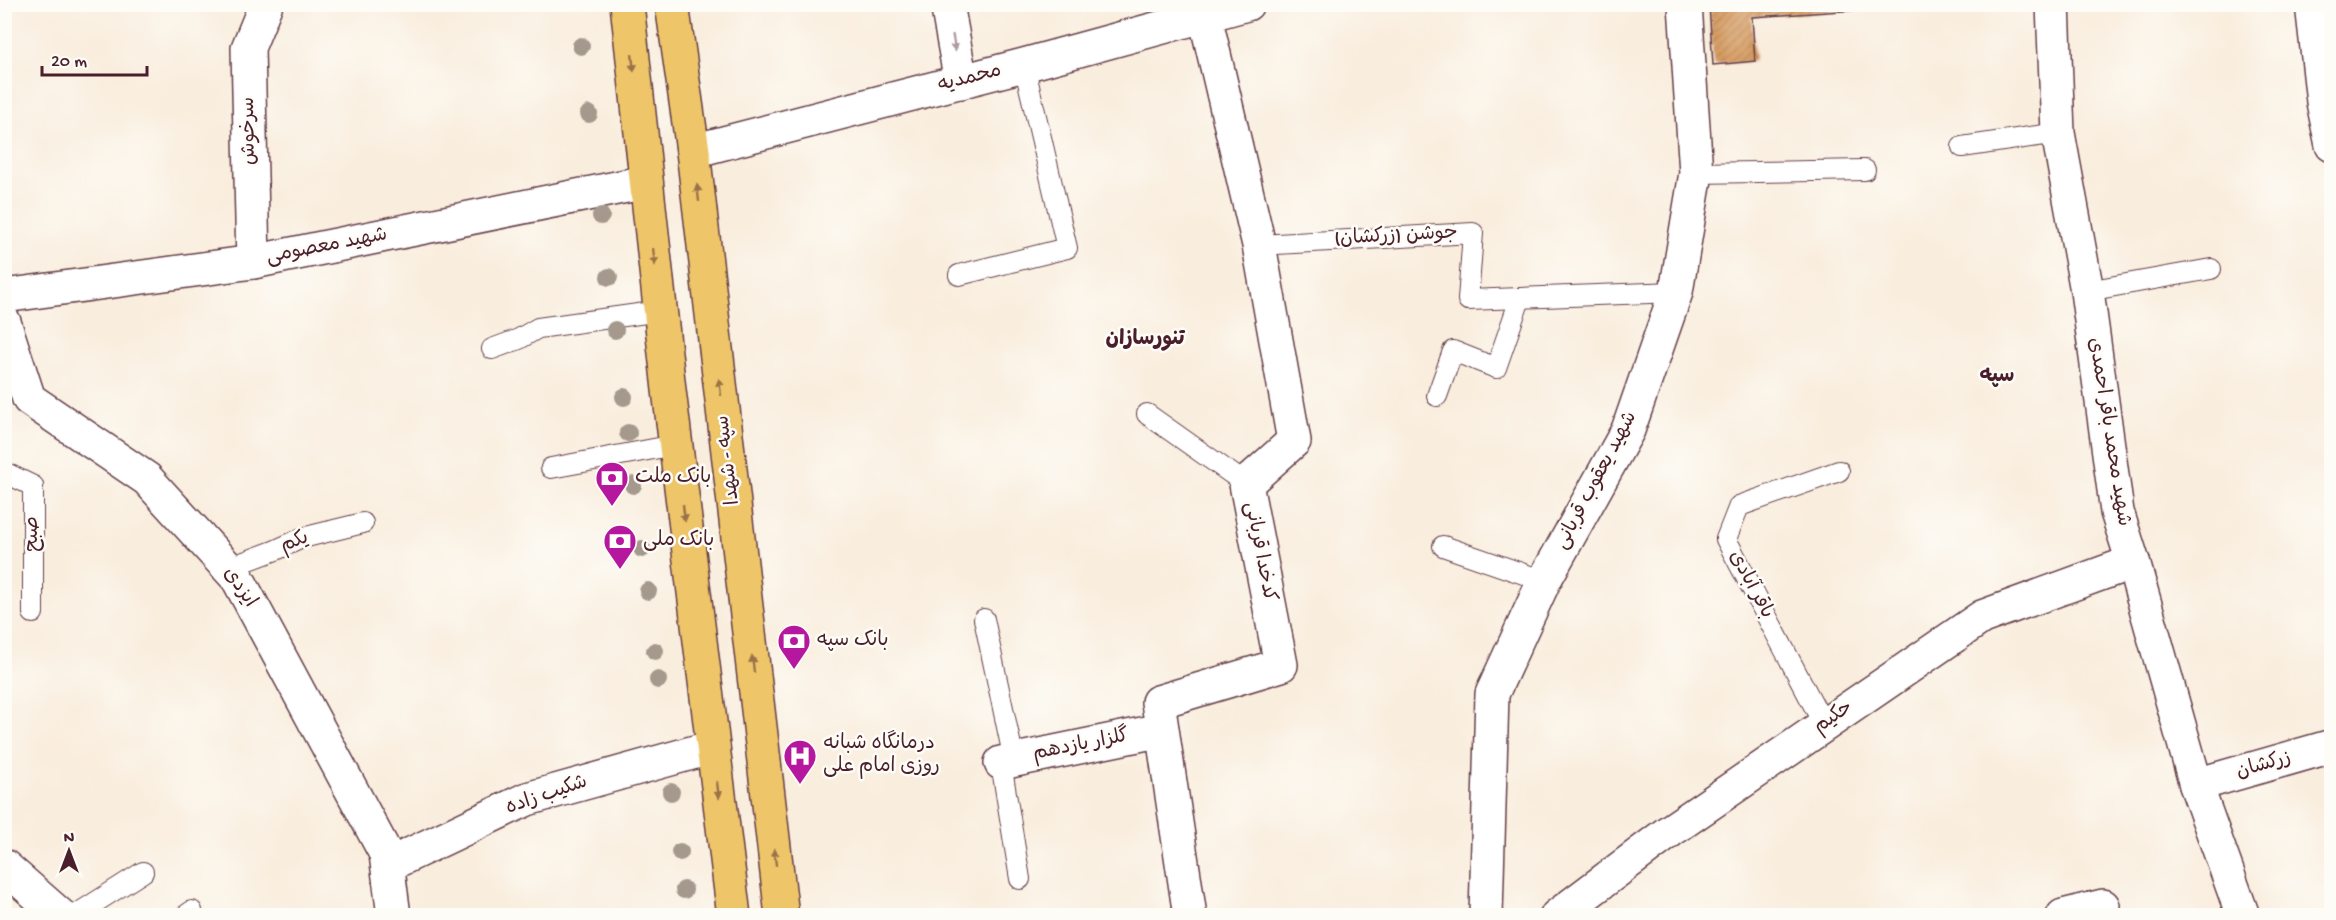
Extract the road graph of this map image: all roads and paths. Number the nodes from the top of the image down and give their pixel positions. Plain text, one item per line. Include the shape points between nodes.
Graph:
1 (266, 4) edge
2 (627, 4) edge
3 (672, 4) edge
4 (947, 4) edge
5 (1247, 4) edge
6 (1685, 4) edge
7 (2053, 4) edge
8 (2312, 4) edge
9 (1204, 10) edge
10 (1024, 66) junction
11 (961, 82) junction
12 (2327, 102) edge
13 (2058, 133) junction
14 (2331, 145) edge
15 (1962, 147) dead end
16 (693, 151) junction
17 (1865, 170) dead end
18 (1696, 173) junction
19 (646, 182) junction
20 (1259, 245) junction
21 (253, 262) junction
22 (2211, 269) dead end
23 (959, 276) dead end
24 (2087, 291) junction
25 (1676, 292) junction
26 (4, 296) edge
27 (1521, 299) junction
28 (660, 311) junction
29 (4, 322) edge
30 (492, 349) dead end
31 (1437, 396) dead end
32 (1148, 414) dead end
33 (675, 445) junction
34 (551, 468) dead end
35 (1839, 471) dead end
36 (4, 472) edge
37 (1246, 484) junction
38 (363, 523) dead end
39 (1443, 546) dead end
40 (2133, 562) junction
41 (228, 568) junction
42 (1544, 581) junction
43 (33, 613) dead end
44 (984, 619) dead end
45 (1824, 724) junction
46 (1162, 730) junction
47 (2331, 746) edge
48 (713, 747) junction
49 (1008, 761) junction
50 (2196, 785) junction
51 (388, 865) junction
52 (4, 866) edge
53 (143, 872) dead end
54 (1020, 879) dead end
55 (2103, 906) dead end
56 (61, 915) edge
57 (74, 915) edge
58 (394, 915) edge
59 (734, 915) edge
60 (782, 915) edge
61 (1190, 915) edge
62 (1486, 915) edge
63 (1557, 915) edge
64 (2063, 915) edge
65 (2243, 915) edge

1 - 21 street, سرخوش via 248,48
2 -> 19 main road
3 - 16 main road, سپه - شهدا
4 -> 11 street
5 - 9 street, محمدیه
6 - 18 street, شهید یعقوب قربانی
7 - 13 street, شهید محمد باقر احمدی
8 - 12 street
9 - 10 street, محمدیه
9 - 20 street, کدخدا قربانی
10 - 11 street, محمدیه
10 - 23 lane via 1067,248
11 - 16 street, محمدیه
12 - 14 street
13 - 15 lane
13 - 24 street, شهید محمد باقر احمدی
60 -> 16 main road, سپه - شهدا
17 - 18 lane
18 - 25 street, شهید یعقوب قربانی
19 - 21 street, شهید معصومی
19 -> 28 main road
20 - 27 lane, جوشن (زرکشان) via 1473,233 1468,300
20 - 37 street, کدخدا قربانی via 1294,441
21 - 26 street, شهید معصومی
22 - 24 lane
24 - 40 street, شهید محمد باقر احمدی via 2117,512
25 - 27 lane, جوشن (زرکشان)
25 - 42 street, شهید یعقوب قربانی via 1628,430
27 - 31 lane via 1496,368 1453,351
28 - 30 lane via 538,328
28 - 33 main road
29 - 41 street, ایزدی via 29,399 147,479
32 - 37 lane
33 - 34 lane
33 -> 48 main road
35 - 45 lane, باقر آبادی via 1739,506 1726,539
36 - 43 lane, صبح via 33,486
37 - 46 street, کدخدا قربانی via 1281,665 1158,702
38 - 41 lane, یکم via 302,538
39 - 42 lane
40 - 45 street, حکیم via 1982,617
40 - 50 street, شهید محمد باقر احمدی
41 - 51 street, ایزدی via 238,579 337,762 386,854
42 - 62 street, شهید یعقوب قربانی via 1492,694
44 - 49 lane
45 - 63 street, حکیم
46 - 49 street, گلزار یازدهم
46 - 61 street, کدخدا قربانی
47 - 50 street, زرکشان
48 - 51 street, شکیب زاده via 527,799
48 -> 59 main road
49 - 54 lane
50 - 65 street, شهید محمد باقر احمدی
51 - 58 street, ایزدی
52 - 56 street
53 - 57 lane
55 - 64 street

